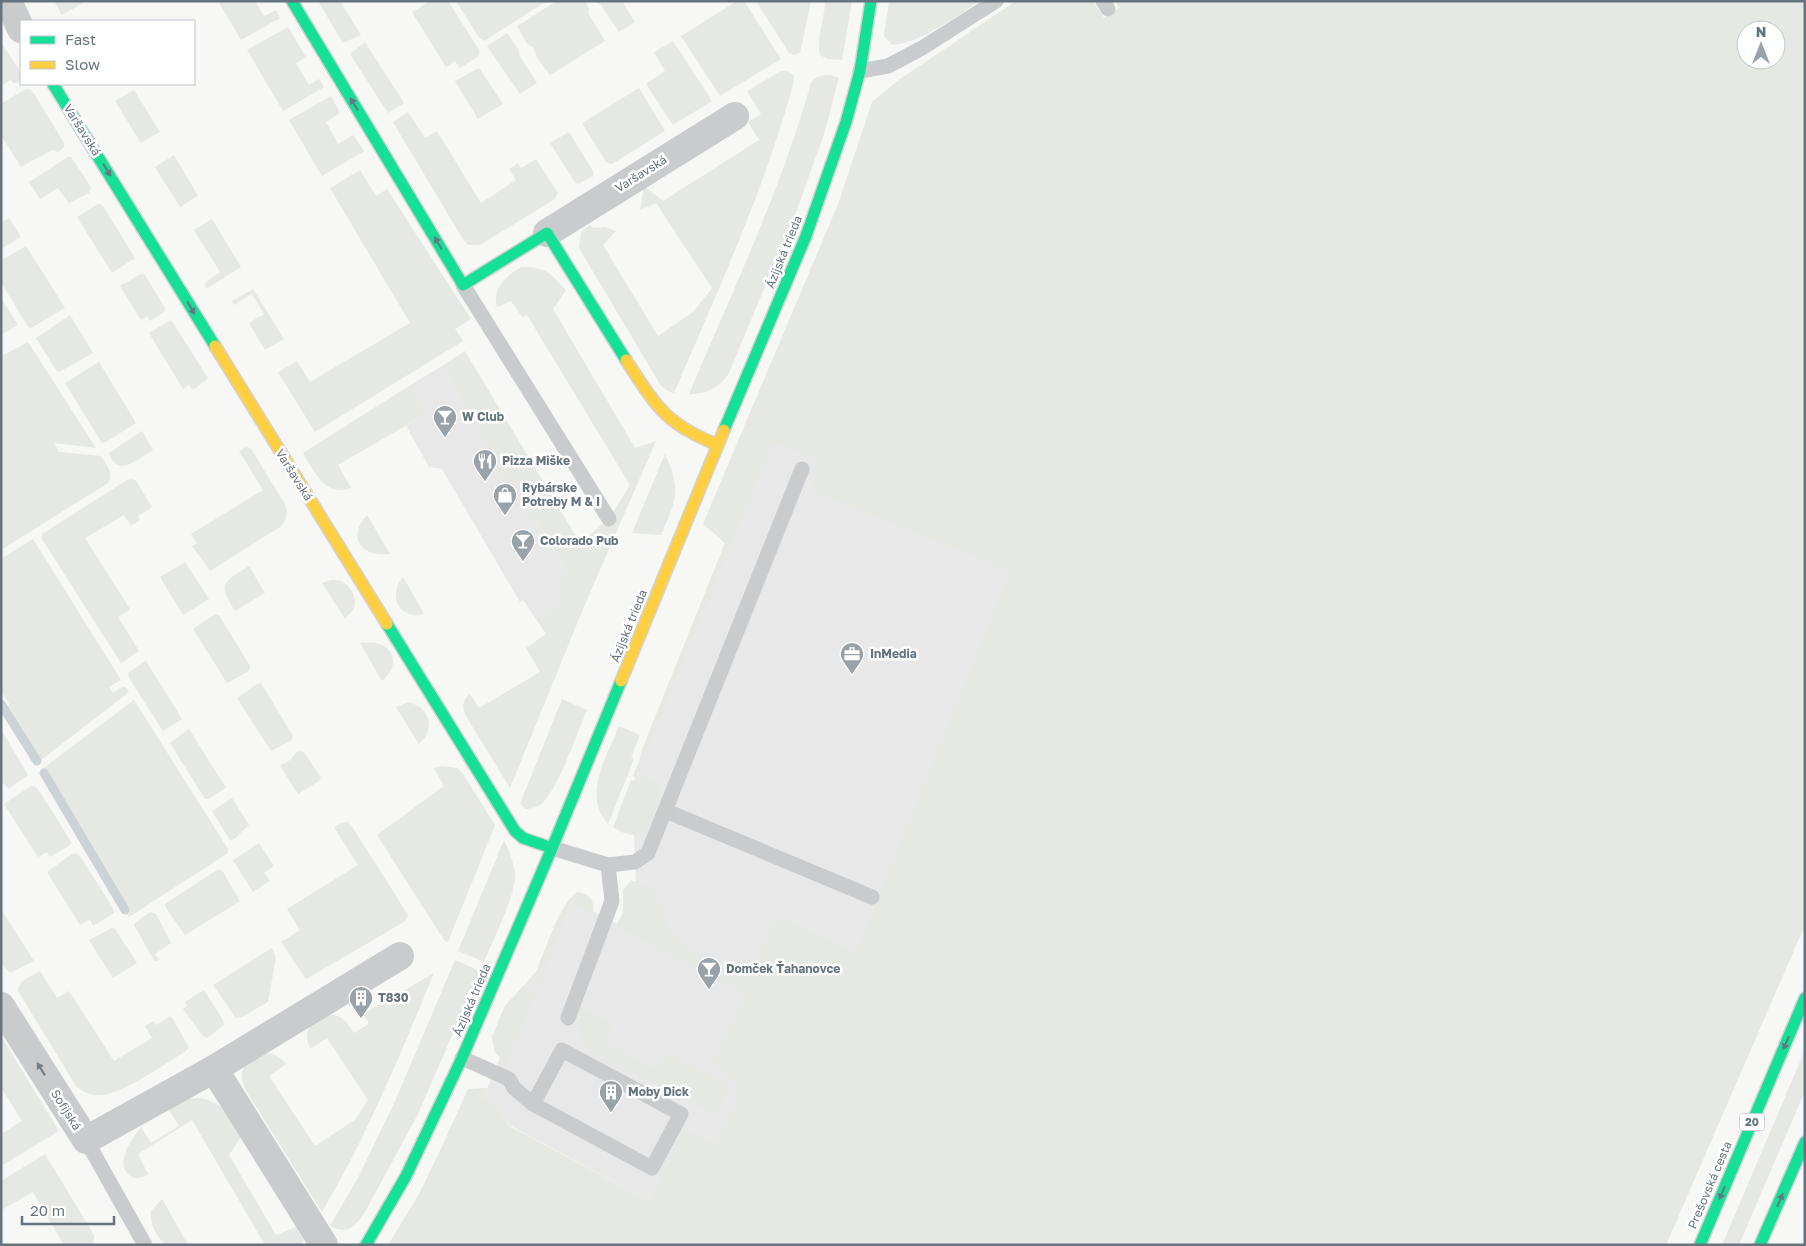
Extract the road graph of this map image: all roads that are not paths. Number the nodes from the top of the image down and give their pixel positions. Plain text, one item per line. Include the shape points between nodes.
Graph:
1 (8, 1) edge
2 (292, 1) edge
3 (871, 1) edge
4 (996, 1) edge
5 (20, 27) edge
6 (860, 71) junction
7 (54, 85) edge
8 (735, 116) dead end
9 (547, 233) junction
10 (463, 285) junction
11 (718, 445) junction
12 (802, 469) dead end
13 (609, 519) dead end
14 (666, 811) junction
15 (552, 848) junction
16 (608, 865) junction
17 (872, 897) dead end
18 (400, 956) dead end
19 (1805, 998) edge
20 (1, 1006) edge
21 (568, 1018) dead end
22 (462, 1058) junction
23 (214, 1069) junction
24 (532, 1104) junction
25 (86, 1140) junction
26 (1805, 1142) edge
27 (145, 1245) edge
28 (324, 1245) edge
29 (366, 1245) edge
30 (1700, 1245) edge
31 (1760, 1245) edge

1 - 5 street
10 -> 2 main road
3 - 6 main road, Ázijská trieda
4 - 6 lane via 888,66
6 - 11 main road, Ázijská trieda via 846,122 806,236
7 -> 15 main road, Varšavská via 515,831 523,838
8 - 9 street, Varšavská
9 - 10 main road, Varšavská
9 - 11 main road via 660,411 683,430
10 - 13 lane
11 - 15 main road, Ázijská trieda
12 - 14 lane
14 - 16 lane via 648,853 635,862
14 - 17 lane
15 - 16 lane
15 - 22 main road, Ázijská trieda
16 - 21 lane via 612,901
18 - 23 street, Sofijská
19 -> 30 main road, Prešovská cesta / 20
25 -> 20 street, Sofijská
22 - 24 lane via 509,1079
22 - 29 main road, Ázijská trieda via 406,1176
23 - 25 street, Sofijská
23 - 28 street
24 - 24 lane via 652,1168 681,1114 562,1050
25 - 27 lane
31 -> 26 main road

